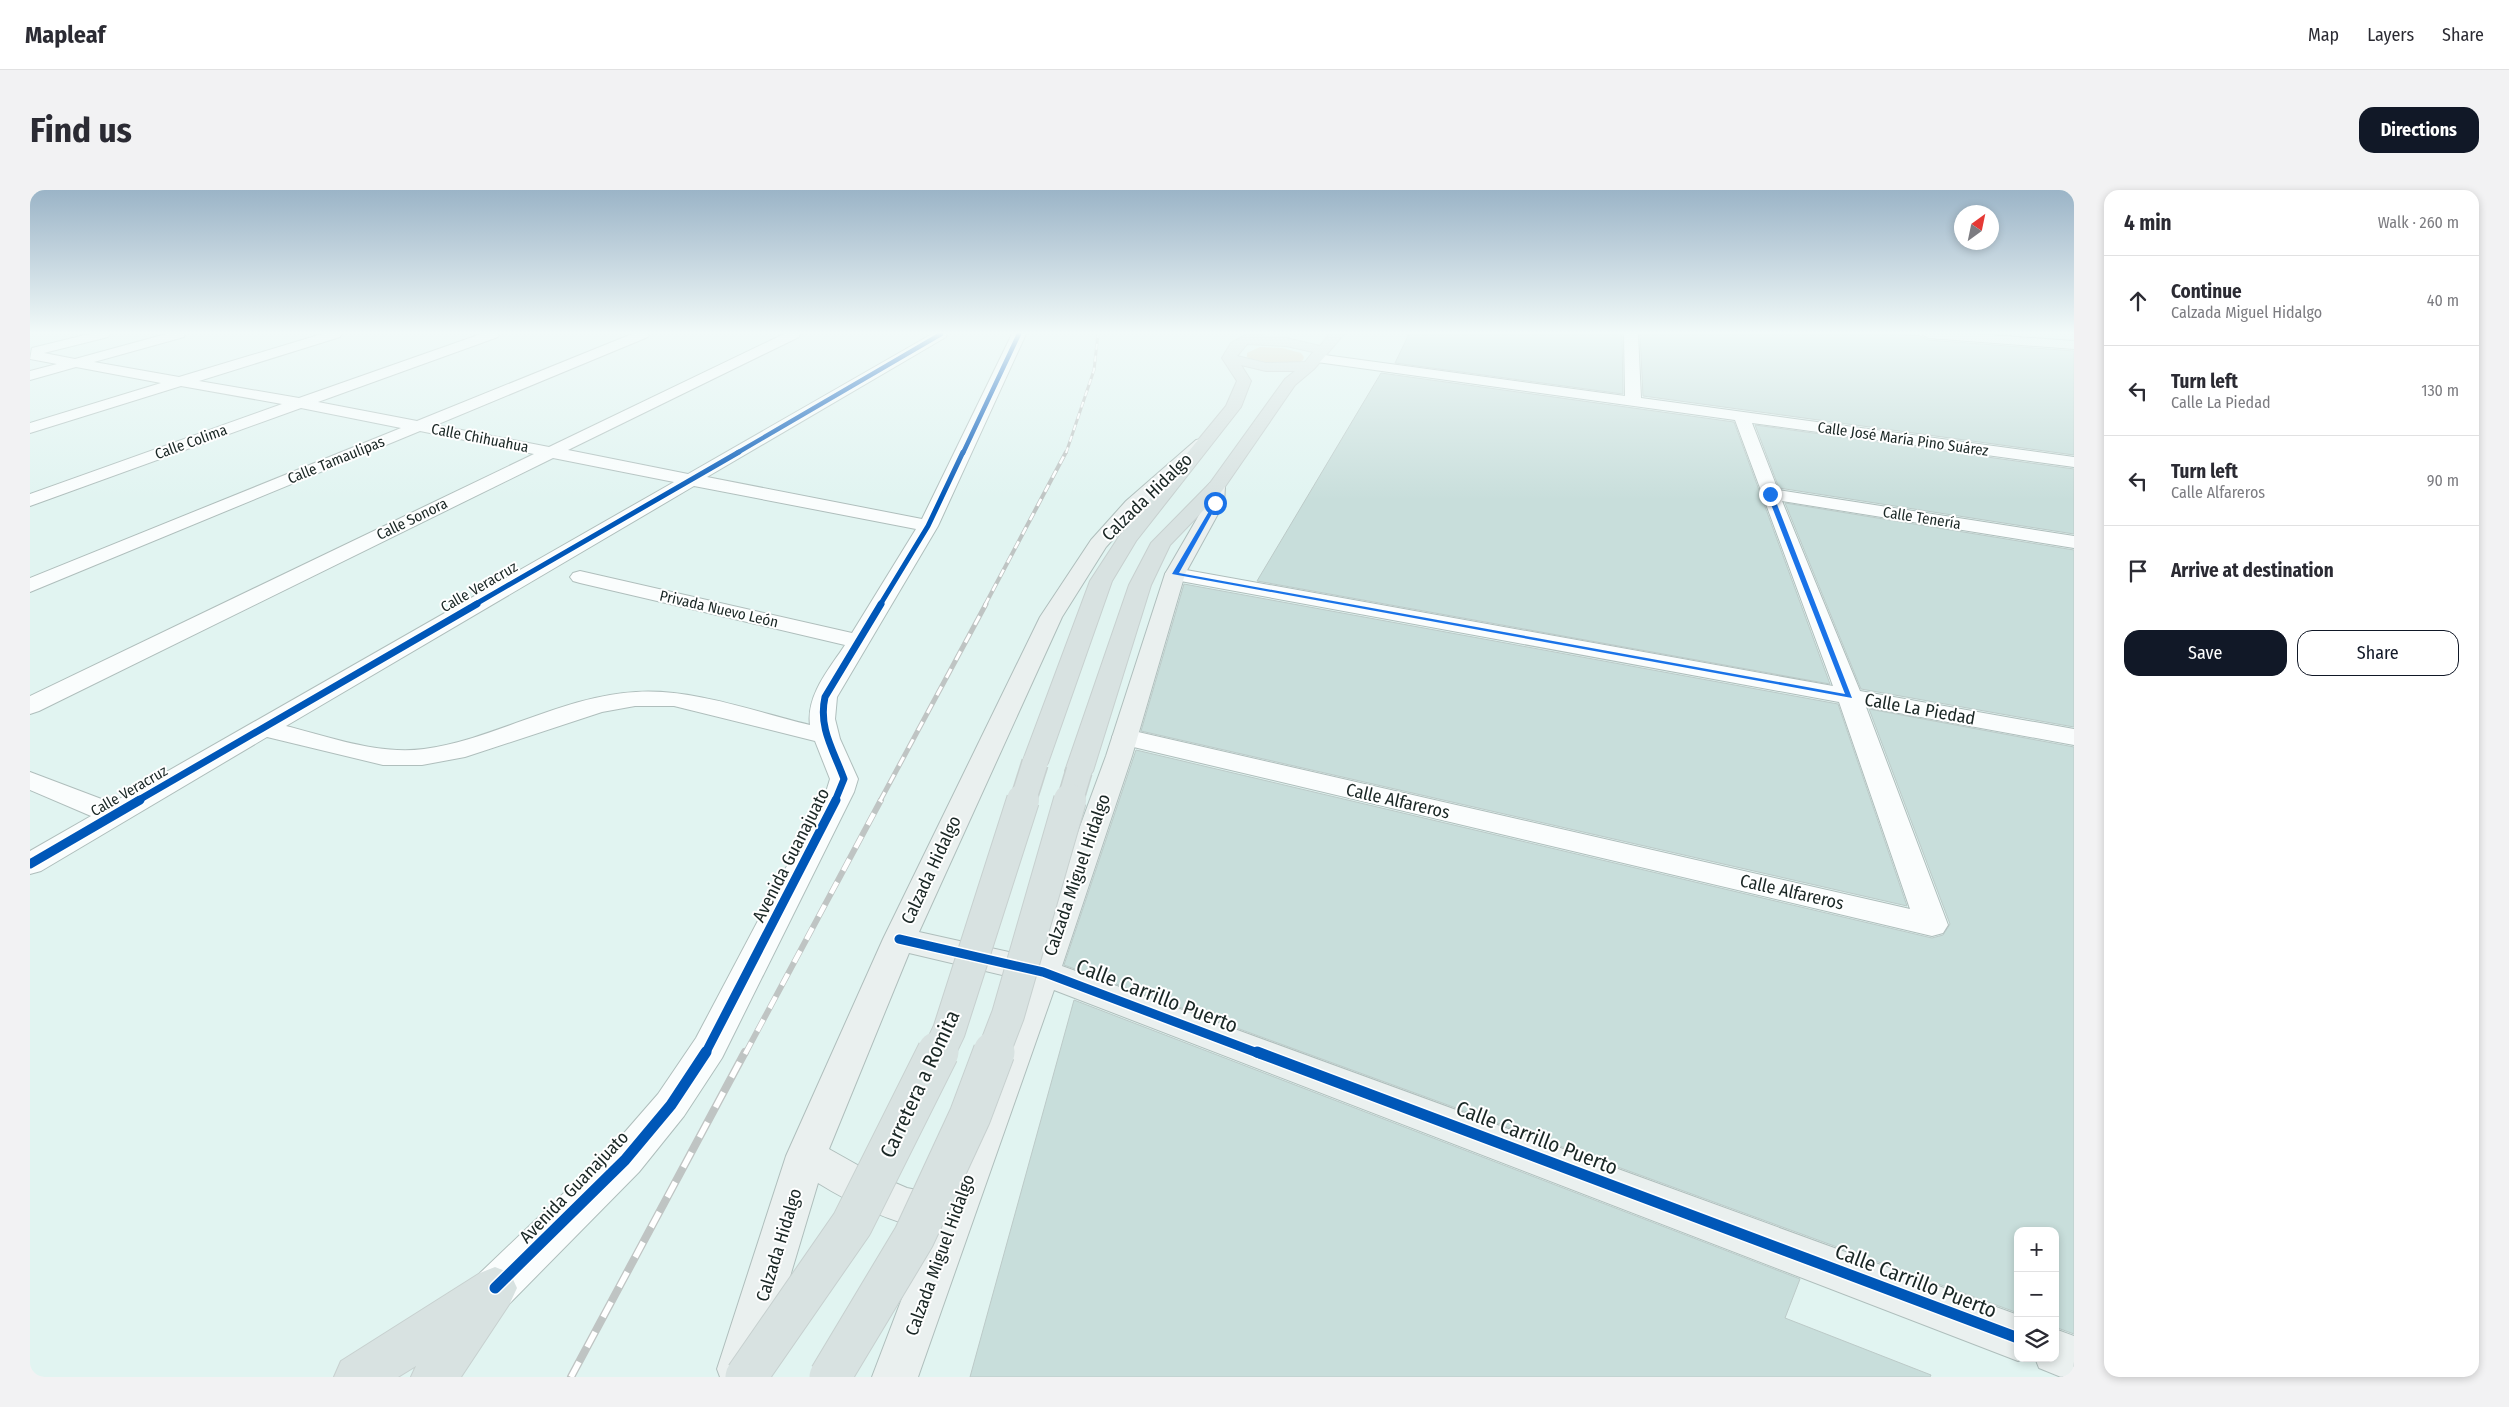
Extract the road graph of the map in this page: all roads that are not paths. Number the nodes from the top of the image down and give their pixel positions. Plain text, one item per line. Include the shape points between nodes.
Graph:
1 (153, 389) edge
2 (225, 389) edge
3 (337, 389) edge
4 (508, 389) edge
5 (678, 389) edge
6 (845, 389) edge
7 (993, 389) edge
8 (1240, 389) edge
9 (1285, 389) edge
10 (1553, 389) edge
11 (1633, 389) edge
12 (1633, 400) junction
13 (299, 403) junction
14 (1742, 417) junction
15 (418, 426) junction
16 (30, 428) edge
17 (1203, 443) junction
18 (550, 451) junction
19 (2074, 462) edge
20 (688, 480) junction
21 (1216, 487) junction
22 (1770, 494) junction
23 (30, 500) edge
24 (928, 526) junction
25 (2074, 542) edge
26 (1175, 574) junction
27 (580, 577) dead end
28 (30, 586) edge
29 (859, 641) junction
30 (1850, 697) junction
31 (30, 706) edge
32 (264, 729) junction
33 (825, 736) junction
34 (1125, 737) junction
35 (2074, 737) edge
36 (30, 780) edge
37 (115, 815) junction
38 (30, 864) edge
39 (899, 939) junction
40 (1043, 972) junction
41 (806, 1156) junction
42 (954, 1216) junction
43 (495, 1288) junction
44 (2014, 1336) edge
45 (2059, 1353) edge
46 (2074, 1359) edge
47 (357, 1377) edge
48 (434, 1377) edge
49 (738, 1377) edge
50 (746, 1377) edge
51 (830, 1377) edge
52 (895, 1377) edge

1 - 16 street
2 - 13 street, Calle Chihuahua
3 - 13 street, Calle Colima
4 - 15 street, Calle Tamaulipas
5 - 18 street, Calle Sonora
6 - 20 street, Calle Veracruz
7 - 24 street, Avenida Guanajuato
8 - 17 main road via 1233,408
9 - 21 main road, Calzada Miguel Hidalgo
10 - 12 street, Calle José María Pino Suárez
11 - 12 street
12 - 14 street, Calle José María Pino Suárez
13 - 15 street, Calle Chihuahua
13 - 23 street, Calle Colima
14 - 19 street, Calle José María Pino Suárez
14 - 22 street, Calle Alfareros
15 - 18 street, Calle Chihuahua
15 - 28 street, Calle Tamaulipas
17 - 39 street, Calzada Hidalgo via 1133,505 1098,544 1051,617
17 - 50 main road, Carretera a Romita, bridge via 1127,539 1101,581 1035,763 949,1031 852,1224
18 - 20 street, Calle Chihuahua
18 - 31 street, Calle Sonora
20 - 24 street, Calle Chihuahua
20 - 32 street, Calle Veracruz
21 - 26 street, Calzada Miguel Hidalgo via 1215,503
21 - 51 main road, Calzada Miguel Hidalgo, bridge via 1161,544 1140,585 1079,771 1008,1015 970,1116 914,1237
22 - 25 street, Calle Tenería
22 - 30 street, Calle Alfareros
24 - 29 street, Avenida Guanajuato
26 - 30 street, Calle La Piedad
26 - 34 street, Calzada Miguel Hidalgo
27 - 29 street, Privada Nuevo León
29 - 33 street, Avenida Guanajuato via 820,710
30 - 34 street, Calle Alfareros via 1932,925
30 - 35 street, Calle La Piedad
32 - 33 street via 383,757 422,757 456,751 598,705 635,699 674,699
32 - 37 street, Calle Veracruz
33 - 43 street, Avenida Guanajuato via 844,779 840,792 709,1048 671,1105 624,1160
34 - 40 street, Calzada Miguel Hidalgo
36 - 37 street
37 - 38 street, Calle Veracruz
39 - 40 street, Calle Carrillo Puerto
39 - 41 street, Calzada Hidalgo
40 - 42 street, Calzada Miguel Hidalgo
40 - 44 street, Calle Carrillo Puerto
41 - 42 street via 856,1185 904,1206
41 - 49 street, Calzada Hidalgo
42 - 52 street, Calzada Miguel Hidalgo
43 - 47 main road
43 - 48 main road
45 - 46 street

